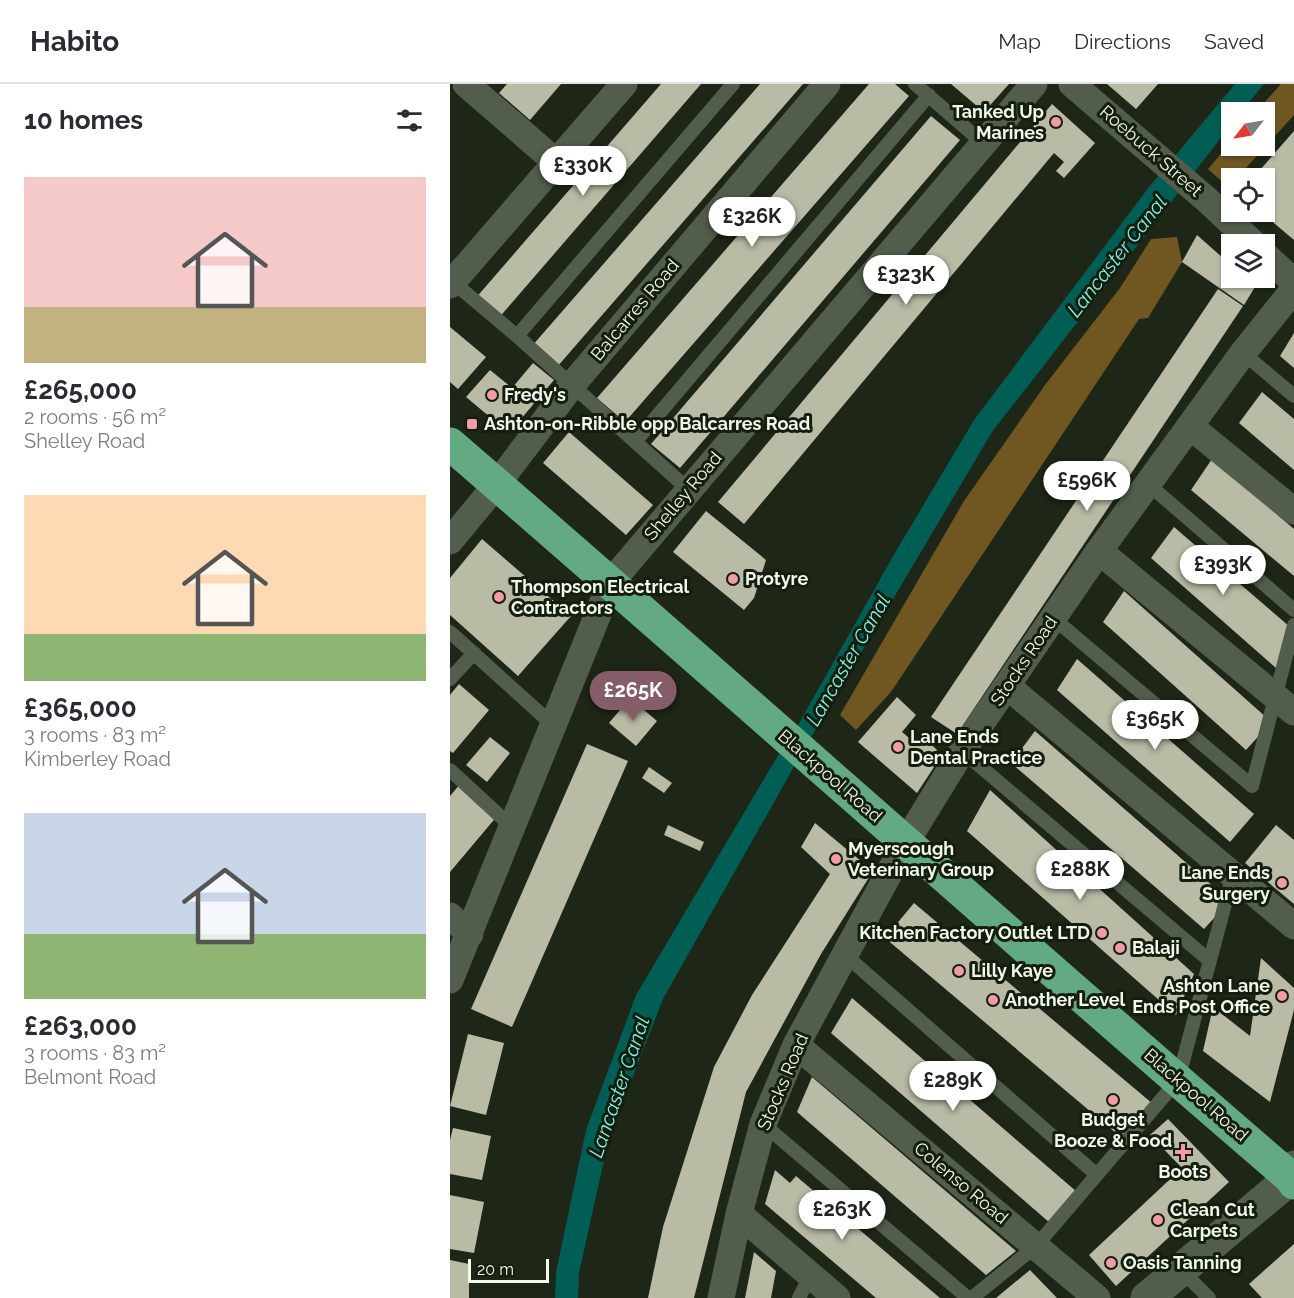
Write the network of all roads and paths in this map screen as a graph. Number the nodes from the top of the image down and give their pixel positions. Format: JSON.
{"nodes":[{"id":1,"x":466,"y":84,"type":"edge"},
{"id":2,"x":624,"y":84,"type":"edge"},
{"id":3,"x":733,"y":84,"type":"edge"},
{"id":4,"x":827,"y":84,"type":"edge"},
{"id":5,"x":915,"y":84,"type":"edge"},
{"id":6,"x":1034,"y":84,"type":"edge"},
{"id":7,"x":1072,"y":84,"type":"edge"},
{"id":8,"x":928,"y":95,"type":"junction"},
{"id":9,"x":983,"y":143,"type":"junction"},
{"id":10,"x":556,"y":162,"type":"junction"},
{"id":11,"x":1243,"y":234,"type":"edge"},
{"id":12,"x":1275,"y":264,"type":"edge"},
{"id":13,"x":1294,"y":282,"type":"edge"},
{"id":14,"x":452,"y":283,"type":"edge"},
{"id":15,"x":1294,"y":289,"type":"edge"},
{"id":16,"x":517,"y":336,"type":"junction"},
{"id":17,"x":1243,"y":353,"type":"junction"},
{"id":18,"x":572,"y":385,"type":"junction"},
{"id":19,"x":1294,"y":396,"type":"edge"},
{"id":20,"x":1191,"y":427,"type":"junction"},
{"id":21,"x":635,"y":442,"type":"junction"},
{"id":22,"x":450,"y":444,"type":"edge"},
{"id":23,"x":497,"y":484,"type":"junction"},
{"id":24,"x":1148,"y":484,"type":"junction"},
{"id":25,"x":689,"y":490,"type":"junction"},
{"id":26,"x":1294,"y":511,"type":"edge"},
{"id":27,"x":450,"y":541,"type":"edge"},
{"id":28,"x":1099,"y":551,"type":"junction"},
{"id":29,"x":611,"y":582,"type":"junction"},
{"id":30,"x":1294,"y":610,"type":"edge"},
{"id":31,"x":1053,"y":618,"type":"junction"},
{"id":32,"x":1294,"y":626,"type":"edge"},
{"id":33,"x":450,"y":632,"type":"edge"},
{"id":34,"x":474,"y":653,"type":"junction"},
{"id":35,"x":450,"y":679,"type":"edge"},
{"id":36,"x":1007,"y":686,"type":"junction"},
{"id":37,"x":1285,"y":704,"type":"edge"},
{"id":38,"x":554,"y":724,"type":"junction"},
{"id":39,"x":962,"y":751,"type":"junction"},
{"id":40,"x":450,"y":770,"type":"edge"},
{"id":41,"x":512,"y":827,"type":"junction"},
{"id":42,"x":906,"y":842,"type":"junction"},
{"id":43,"x":1233,"y":874,"type":"junction"},
{"id":44,"x":450,"y":916,"type":"edge"},
{"id":45,"x":1294,"y":926,"type":"edge"},
{"id":46,"x":470,"y":934,"type":"junction"},
{"id":47,"x":844,"y":954,"type":"junction"},
{"id":48,"x":1210,"y":961,"type":"junction"},
{"id":49,"x":450,"y":980,"type":"edge"},
{"id":50,"x":796,"y":1045,"type":"junction"},
{"id":51,"x":1178,"y":1080,"type":"junction"},
{"id":52,"x":763,"y":1124,"type":"junction"},
{"id":53,"x":1097,"y":1175,"type":"junction"},
{"id":54,"x":1293,"y":1177,"type":"edge"},
{"id":55,"x":739,"y":1214,"type":"junction"},
{"id":56,"x":1036,"y":1246,"type":"junction"},
{"id":57,"x":1181,"y":1270,"type":"junction"},
{"id":58,"x":805,"y":1286,"type":"edge"},
{"id":59,"x":721,"y":1298,"type":"edge"},
{"id":60,"x":837,"y":1298,"type":"edge"},
{"id":61,"x":970,"y":1298,"type":"edge"},
{"id":62,"x":1097,"y":1298,"type":"edge"},
{"id":63,"x":1147,"y":1298,"type":"edge"},
{"id":64,"x":1209,"y":1298,"type":"edge"}],
"edges":[{"from":1,"to":10,"type":"street"},
{"from":2,"to":10,"type":"street"},
{"from":3,"to":16,"type":"lane"},
{"from":4,"to":18,"type":"street","name":"Balcarres Road"},
{"from":5,"to":8,"type":"lane"},
{"from":6,"to":9,"type":"street","name":"Shelley Road"},
{"from":7,"to":11,"type":"street","name":"Roebuck Street"},
{"from":8,"to":9,"type":"lane"},
{"from":8,"to":21,"type":"lane"},
{"from":9,"to":25,"type":"street","name":"Shelley Road"},
{"from":10,"to":14,"type":"street"},
{"from":12,"to":13,"type":"street"},
{"from":14,"to":16,"type":"lane"},
{"from":15,"to":17,"type":"street","name":"Stocks Road"},
{"from":16,"to":18,"type":"lane"},
{"from":17,"to":19,"type":"lane"},
{"from":17,"to":20,"type":"street","name":"Stocks Road"},
{"from":18,"to":21,"type":"lane"},
{"from":18,"to":23,"type":"street","name":"Balcarres Road"},
{"from":20,"to":24,"type":"street","name":"Stocks Road"},
{"from":20,"to":26,"type":"street"},
{"from":21,"to":25,"type":"lane"},
{"from":22,"to":23,"type":"highway","name":"Blackpool Road"},
{"from":23,"to":27,"type":"street","name":"Balcarres Road"},
{"from":23,"to":29,"type":"highway","name":"Blackpool Road"},
{"from":24,"to":28,"type":"street","name":"Stocks Road"},
{"from":24,"to":30,"type":"lane"},
{"from":25,"to":29,"type":"street","name":"Shelley Road"},
{"from":28,"to":31,"type":"street","name":"Stocks Road"},
{"from":28,"to":37,"type":"street"},
{"from":29,"to":38,"type":"street","name":"Shelley Road"},
{"from":29,"to":42,"type":"highway","name":"Blackpool Road"},
{"from":31,"to":36,"type":"street","name":"Stocks Road"},
{"from":31,"to":37,"type":"lane"},
{"from":32,"to":37,"type":"lane"},
{"from":33,"to":34,"type":"lane"},
{"from":34,"to":35,"type":"lane"},
{"from":34,"to":38,"type":"lane"},
{"from":36,"to":39,"type":"street","name":"Stocks Road"},
{"from":36,"to":43,"type":"street"},
{"from":38,"to":41,"type":"street","name":"Shelley Road"},
{"from":39,"to":42,"type":"street","name":"Stocks Road"},
{"from":39,"to":48,"type":"lane"},
{"from":40,"to":41,"type":"lane"},
{"from":41,"to":46,"type":"street","name":"Shelley Road"},
{"from":42,"to":47,"type":"street","name":"Stocks Road"},
{"from":42,"to":51,"type":"highway","name":"Blackpool Road"},
{"from":43,"to":45,"type":"street"},
{"from":43,"to":48,"type":"lane"},
{"from":44,"to":46,"type":"street"},
{"from":46,"to":49,"type":"street","name":"Shelley Road"},
{"from":47,"to":50,"type":"street","name":"Stocks Road"},
{"from":47,"to":53,"type":"lane"},
{"from":48,"to":51,"type":"lane"},
{"from":50,"to":52,"type":"street","name":"Stocks Road"},
{"from":50,"to":56,"type":"street","name":"Colenso Road"},
{"from":51,"to":53,"type":"lane"},
{"from":51,"to":54,"type":"highway","name":"Blackpool Road"},
{"from":52,"to":55,"type":"street","name":"Stocks Road"},
{"from":52,"to":61,"type":"lane"},
{"from":53,"to":56,"type":"lane"},
{"from":54,"to":57,"type":"main road"},
{"from":55,"to":58,"type":"street"},
{"from":55,"to":59,"type":"street","name":"Stocks Road"},
{"from":56,"to":61,"type":"lane"},
{"from":56,"to":62,"type":"street","name":"Colenso Road"},
{"from":57,"to":63,"type":"main road"},
{"from":57,"to":64,"type":"lane"},
{"from":58,"to":60,"type":"street"}]}
